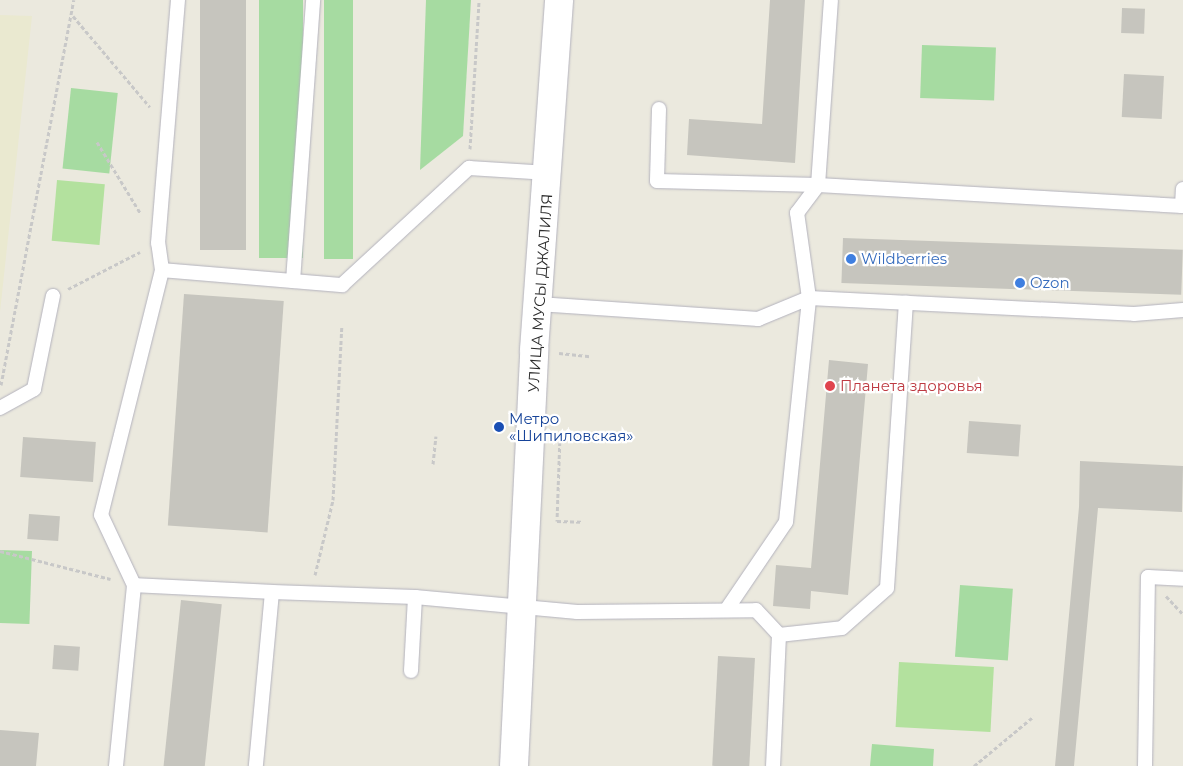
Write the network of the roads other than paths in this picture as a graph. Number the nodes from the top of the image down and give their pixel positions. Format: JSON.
{"nodes":[{"id":1,"x":178,"y":0,"type":"edge"},
{"id":2,"x":313,"y":0,"type":"edge"},
{"id":3,"x":559,"y":0,"type":"edge"},
{"id":4,"x":831,"y":0,"type":"edge"},
{"id":5,"x":658,"y":109,"type":"dead end"},
{"id":6,"x":549,"y":173,"type":"junction"},
{"id":7,"x":818,"y":185,"type":"junction"},
{"id":8,"x":1183,"y":190,"type":"edge"},
{"id":9,"x":162,"y":270,"type":"junction"},
{"id":10,"x":293,"y":281,"type":"junction"},
{"id":11,"x":53,"y":296,"type":"road end"},
{"id":12,"x":809,"y":298,"type":"junction"},
{"id":13,"x":906,"y":303,"type":"junction"},
{"id":14,"x":538,"y":304,"type":"junction"},
{"id":15,"x":1183,"y":310,"type":"edge"},
{"id":16,"x":0,"y":408,"type":"edge"},
{"id":17,"x":1183,"y":579,"type":"edge"},
{"id":18,"x":134,"y":584,"type":"junction"},
{"id":19,"x":272,"y":592,"type":"junction"},
{"id":20,"x":415,"y":597,"type":"junction"},
{"id":21,"x":520,"y":608,"type":"junction"},
{"id":22,"x":727,"y":609,"type":"junction"},
{"id":23,"x":779,"y":635,"type":"junction"},
{"id":24,"x":411,"y":671,"type":"dead end"},
{"id":25,"x":116,"y":766,"type":"edge"},
{"id":26,"x":256,"y":766,"type":"edge"},
{"id":27,"x":514,"y":766,"type":"edge"},
{"id":28,"x":772,"y":766,"type":"edge"},
{"id":29,"x":1145,"y":766,"type":"edge"}],
"edges":[{"from":1,"to":9,"type":"lane"},
{"from":2,"to":10,"type":"lane"},
{"from":3,"to":6,"type":"main road","name":"УЛИЦА МУСЫ ДЖАЛИЛЯ"},
{"from":4,"to":7,"type":"lane"},
{"from":5,"to":7,"type":"lane"},
{"from":6,"to":10,"type":"lane"},
{"from":6,"to":14,"type":"main road","name":"УЛИЦА МУСЫ ДЖАЛИЛЯ"},
{"from":7,"to":8,"type":"lane"},
{"from":7,"to":12,"type":"lane"},
{"from":9,"to":10,"type":"lane"},
{"from":9,"to":18,"type":"lane"},
{"from":11,"to":16,"type":"lane"},
{"from":12,"to":13,"type":"lane"},
{"from":12,"to":14,"type":"lane"},
{"from":12,"to":22,"type":"lane"},
{"from":13,"to":15,"type":"lane"},
{"from":13,"to":23,"type":"lane"},
{"from":14,"to":21,"type":"main road","name":"УЛИЦА МУСЫ ДЖАЛИЛЯ"},
{"from":17,"to":29,"type":"lane"},
{"from":18,"to":19,"type":"lane"},
{"from":18,"to":25,"type":"lane"},
{"from":19,"to":20,"type":"lane"},
{"from":19,"to":26,"type":"lane"},
{"from":20,"to":21,"type":"lane"},
{"from":20,"to":24,"type":"lane"},
{"from":21,"to":22,"type":"lane"},
{"from":21,"to":27,"type":"main road","name":"УЛИЦА МУСЫ ДЖАЛИЛЯ"},
{"from":22,"to":23,"type":"lane"},
{"from":23,"to":28,"type":"lane"}]}
